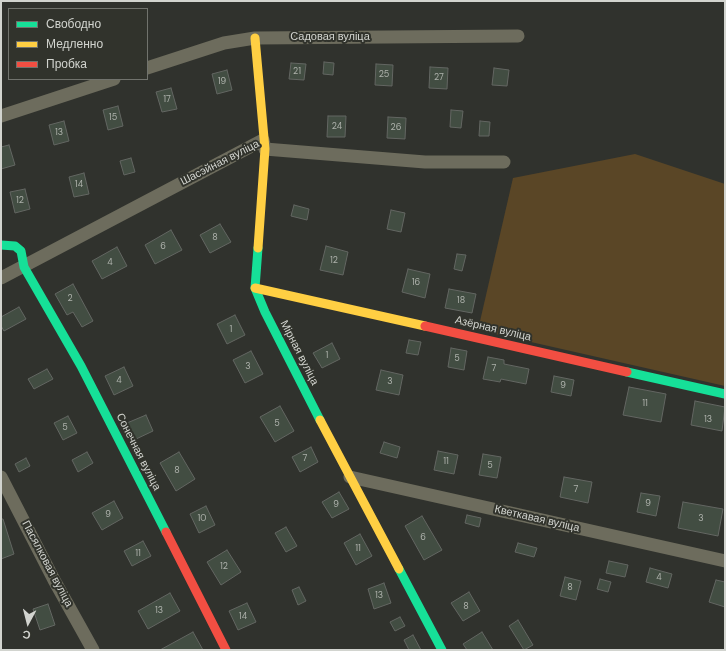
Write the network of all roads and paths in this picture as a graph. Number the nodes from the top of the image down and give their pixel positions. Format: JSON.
{"nodes":[{"id":1,"x":518,"y":36,"type":"dead end"},
{"id":2,"x":255,"y":38,"type":"junction"},
{"id":3,"x":148,"y":68,"type":"edge"},
{"id":4,"x":111,"y":80,"type":"edge"},
{"id":5,"x":1,"y":116,"type":"edge"},
{"id":6,"x":265,"y":149,"type":"junction"},
{"id":7,"x":504,"y":162,"type":"dead end"},
{"id":8,"x":1,"y":245,"type":"edge"},
{"id":9,"x":24,"y":267,"type":"junction"},
{"id":10,"x":1,"y":278,"type":"edge"},
{"id":11,"x":255,"y":288,"type":"junction"},
{"id":12,"x":725,"y":394,"type":"edge"},
{"id":13,"x":1,"y":476,"type":"edge"},
{"id":14,"x":350,"y":477,"type":"junction"},
{"id":15,"x":725,"y":561,"type":"edge"},
{"id":16,"x":93,"y":650,"type":"edge"},
{"id":17,"x":226,"y":650,"type":"edge"},
{"id":18,"x":442,"y":650,"type":"edge"}],
"edges":[{"from":1,"to":2,"type":"street","name":"Садовая вуліца"},
{"from":2,"to":3,"type":"street","name":"Садовая вуліца"},
{"from":2,"to":6,"type":"street","name":"Мірная вуліца"},
{"from":4,"to":5,"type":"street"},
{"from":6,"to":7,"type":"street","name":"Шасэйная вуліца"},
{"from":6,"to":9,"type":"street","name":"Шасэйная вуліца"},
{"from":6,"to":11,"type":"street","name":"Мірная вуліца"},
{"from":8,"to":9,"type":"street","name":"Сонечная вуліца"},
{"from":9,"to":10,"type":"street","name":"Шасэйная вуліца"},
{"from":9,"to":17,"type":"street","name":"Сонечная вуліца"},
{"from":11,"to":12,"type":"street","name":"Азёрная вуліца"},
{"from":11,"to":14,"type":"street","name":"Мірная вуліца"},
{"from":13,"to":16,"type":"street","name":"Пасялковая вуліца"},
{"from":14,"to":15,"type":"street","name":"Кветкавая вуліца"},
{"from":14,"to":18,"type":"street","name":"Мірная вуліца"}]}
